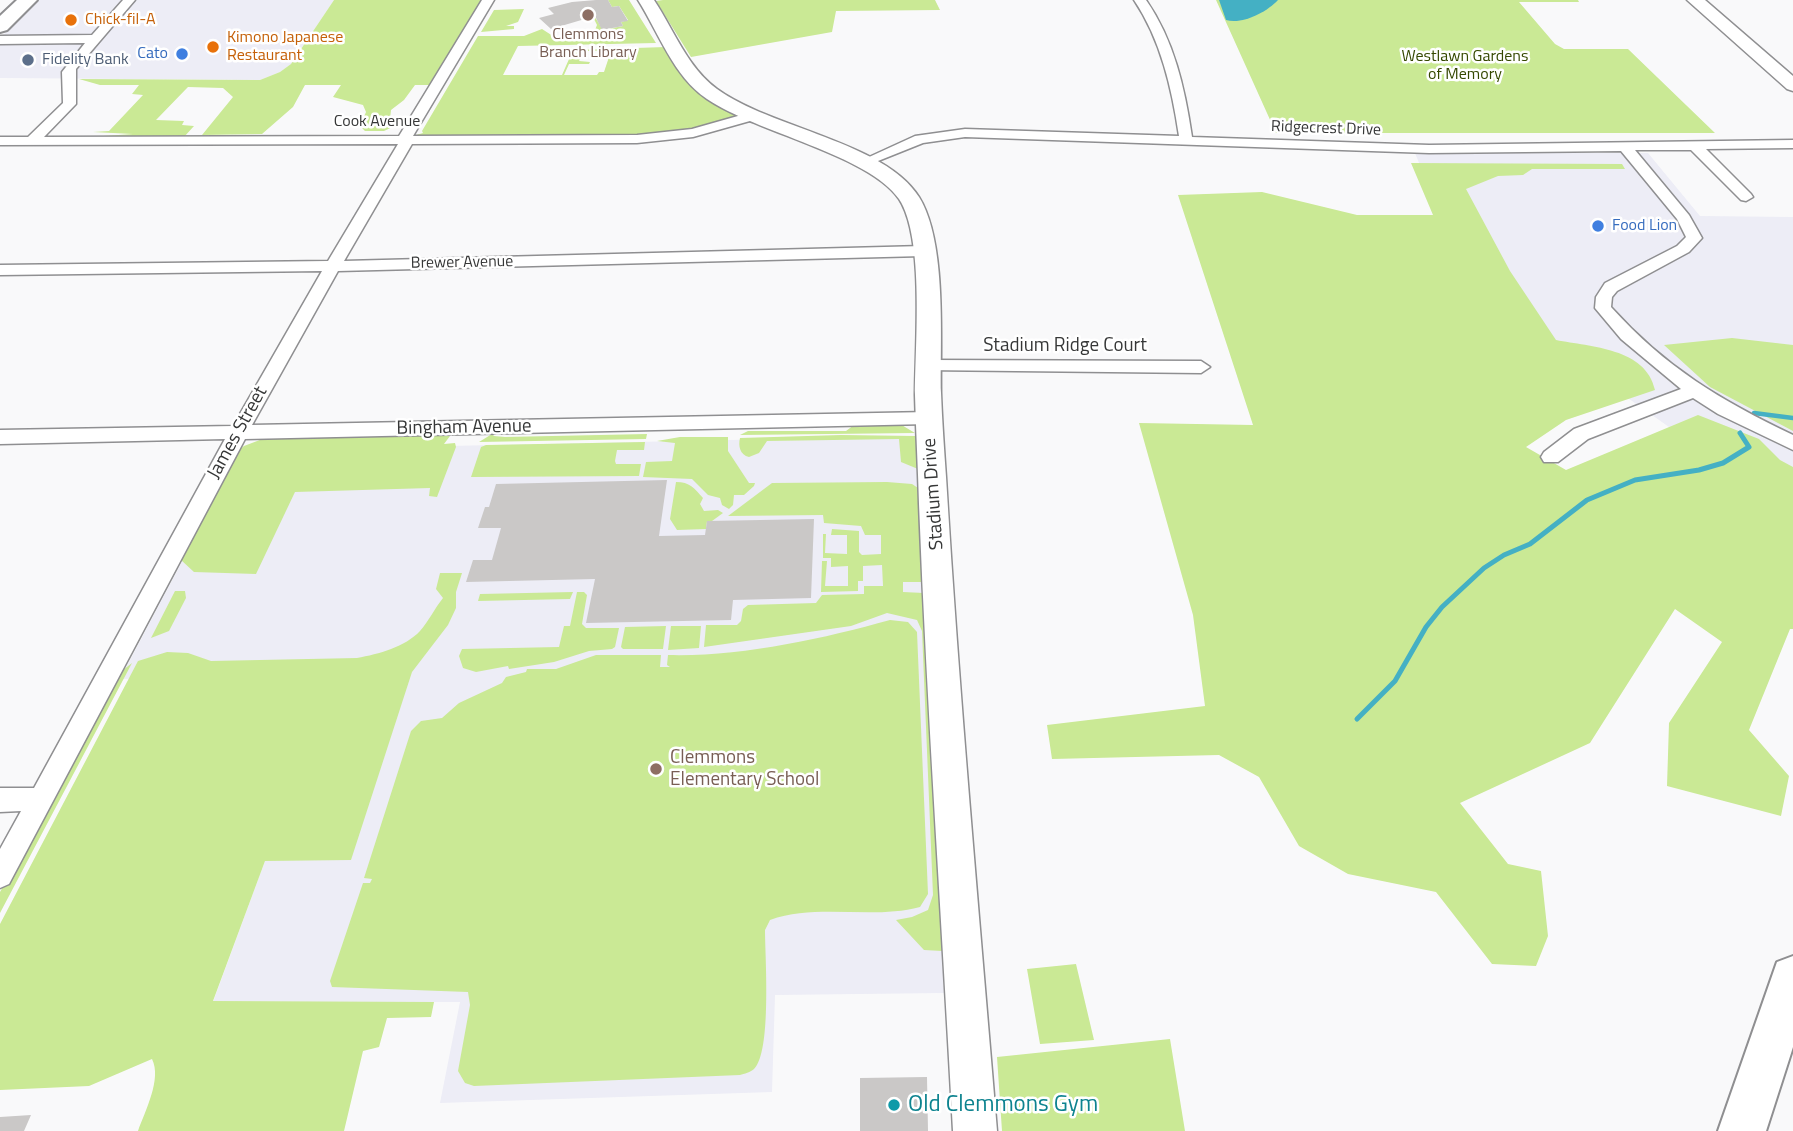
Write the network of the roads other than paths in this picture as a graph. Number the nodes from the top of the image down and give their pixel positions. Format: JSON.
{"nodes":[{"id":1,"x":28,"y":0,"type":"edge"},
{"id":2,"x":129,"y":0,"type":"edge"},
{"id":3,"x":488,"y":0,"type":"edge"},
{"id":4,"x":646,"y":0,"type":"edge"},
{"id":5,"x":1140,"y":0,"type":"edge"},
{"id":6,"x":1695,"y":0,"type":"edge"},
{"id":7,"x":0,"y":26,"type":"edge"},
{"id":8,"x":96,"y":39,"type":"junction"},
{"id":9,"x":0,"y":40,"type":"edge"},
{"id":10,"x":1793,"y":85,"type":"edge"},
{"id":11,"x":752,"y":116,"type":"junction"},
{"id":12,"x":407,"y":140,"type":"junction"},
{"id":13,"x":1186,"y":140,"type":"junction"},
{"id":14,"x":0,"y":141,"type":"edge"},
{"id":15,"x":32,"y":141,"type":"junction"},
{"id":16,"x":1793,"y":144,"type":"edge"},
{"id":17,"x":1695,"y":146,"type":"junction"},
{"id":18,"x":1625,"y":147,"type":"junction"},
{"id":19,"x":863,"y":163,"type":"junction"},
{"id":20,"x":1746,"y":197,"type":"dead end"},
{"id":21,"x":923,"y":251,"type":"junction"},
{"id":22,"x":330,"y":266,"type":"junction"},
{"id":23,"x":0,"y":270,"type":"edge"},
{"id":24,"x":929,"y":366,"type":"junction"},
{"id":25,"x":1201,"y":368,"type":"dead end"},
{"id":26,"x":1693,"y":391,"type":"junction"},
{"id":27,"x":929,"y":418,"type":"junction"},
{"id":28,"x":237,"y":433,"type":"junction"},
{"id":29,"x":0,"y":437,"type":"edge"},
{"id":30,"x":1793,"y":443,"type":"edge"},
{"id":31,"x":1552,"y":457,"type":"dead end"},
{"id":32,"x":41,"y":799,"type":"junction"},
{"id":33,"x":0,"y":800,"type":"edge"},
{"id":34,"x":0,"y":875,"type":"edge"},
{"id":35,"x":1793,"y":978,"type":"edge"},
{"id":36,"x":975,"y":1131,"type":"edge"},
{"id":37,"x":1742,"y":1131,"type":"edge"}],
"edges":[{"from":1,"to":7,"type":"main road"},
{"from":2,"to":8,"type":"street"},
{"from":3,"to":12,"type":"street","name":"James Street"},
{"from":4,"to":11,"type":"street","name":"Stadium Drive"},
{"from":5,"to":13,"type":"street"},
{"from":6,"to":10,"type":"street"},
{"from":8,"to":9,"type":"street"},
{"from":8,"to":15,"type":"street"},
{"from":11,"to":12,"type":"street","name":"Cook Avenue"},
{"from":11,"to":19,"type":"street","name":"Stadium Drive"},
{"from":12,"to":15,"type":"street","name":"Cook Avenue"},
{"from":12,"to":22,"type":"street","name":"James Street"},
{"from":13,"to":18,"type":"street","name":"Ridgecrest Drive"},
{"from":13,"to":19,"type":"street","name":"Ridgecrest Drive"},
{"from":14,"to":15,"type":"street","name":"Cook Avenue"},
{"from":16,"to":17,"type":"street","name":"Ridgecrest Drive"},
{"from":17,"to":18,"type":"street","name":"Ridgecrest Drive"},
{"from":17,"to":20,"type":"street"},
{"from":18,"to":26,"type":"street"},
{"from":19,"to":21,"type":"street","name":"Stadium Drive"},
{"from":21,"to":22,"type":"street","name":"Brewer Avenue"},
{"from":21,"to":24,"type":"street","name":"Stadium Drive"},
{"from":22,"to":23,"type":"street","name":"Brewer Avenue"},
{"from":22,"to":28,"type":"street","name":"James Street"},
{"from":24,"to":25,"type":"street","name":"Stadium Ridge Court"},
{"from":24,"to":27,"type":"street","name":"Stadium Drive"},
{"from":26,"to":30,"type":"street"},
{"from":26,"to":31,"type":"street"},
{"from":27,"to":28,"type":"street","name":"Bingham Avenue"},
{"from":27,"to":36,"type":"street","name":"Stadium Drive"},
{"from":28,"to":29,"type":"street","name":"Bingham Avenue"},
{"from":28,"to":32,"type":"street","name":"James Street"},
{"from":32,"to":33,"type":"street"},
{"from":32,"to":34,"type":"street","name":"James Street"},
{"from":35,"to":37,"type":"main road"}]}
